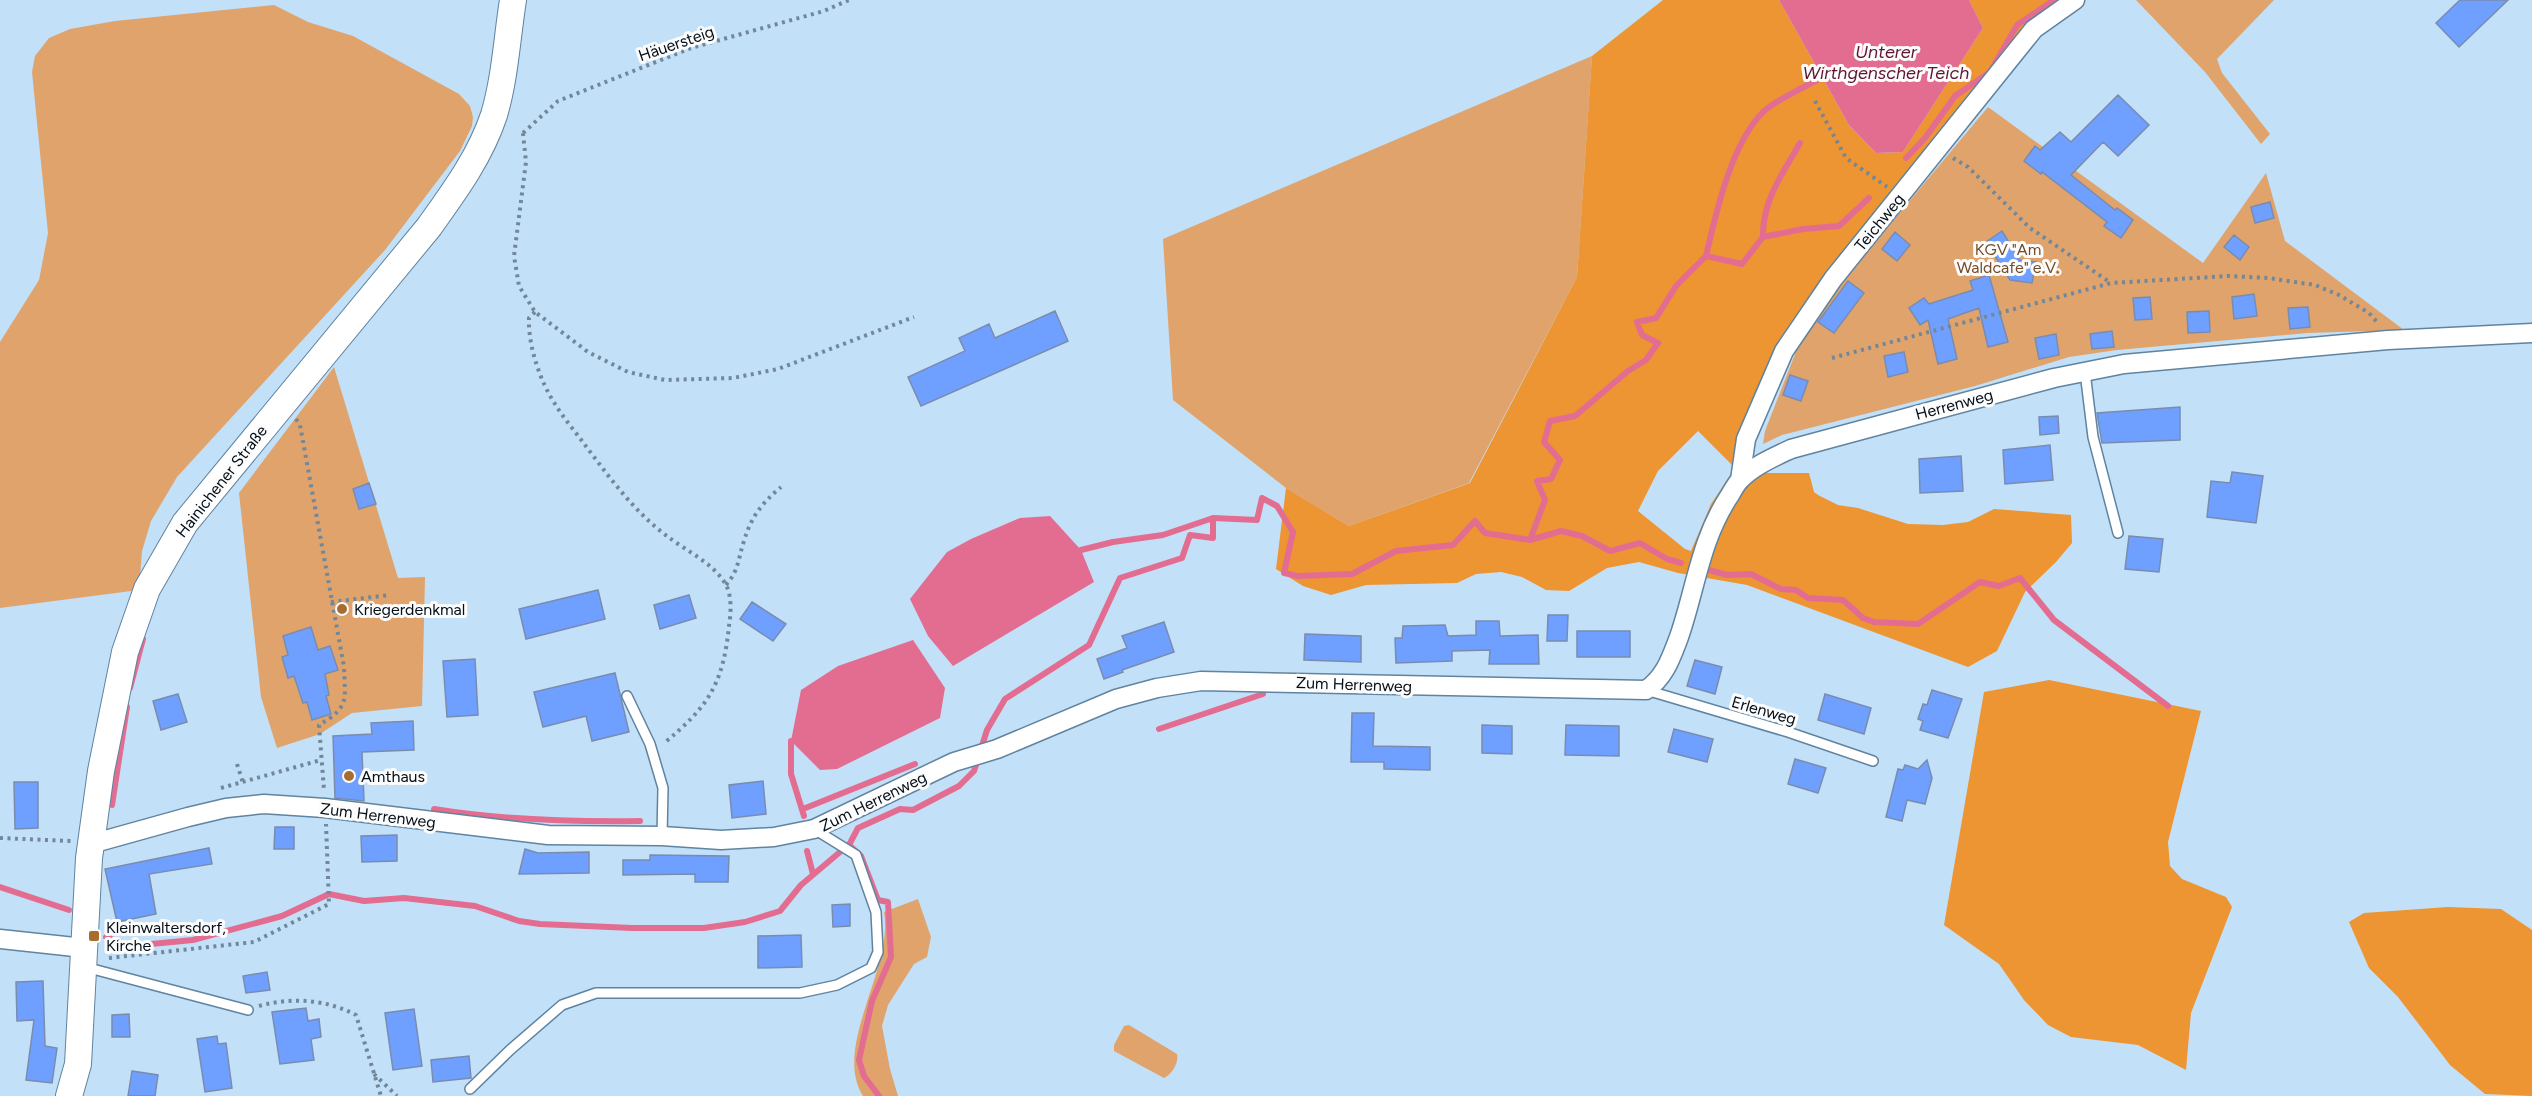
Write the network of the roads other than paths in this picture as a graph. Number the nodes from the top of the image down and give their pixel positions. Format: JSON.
{"nodes":[{"id":1,"x":513,"y":0,"type":"edge"},
{"id":2,"x":2075,"y":0,"type":"edge"},
{"id":3,"x":2532,"y":333,"type":"edge"},
{"id":4,"x":2085,"y":372,"type":"junction"},
{"id":5,"x":1740,"y":480,"type":"junction"},
{"id":6,"x":2118,"y":533,"type":"dead end"},
{"id":7,"x":1646,"y":690,"type":"junction"},
{"id":8,"x":627,"y":696,"type":"dead end"},
{"id":9,"x":1873,"y":761,"type":"dead end"},
{"id":10,"x":814,"y":829,"type":"junction"},
{"id":11,"x":662,"y":836,"type":"junction"},
{"id":12,"x":91,"y":844,"type":"junction"},
{"id":13,"x":0,"y":939,"type":"edge"},
{"id":14,"x":84,"y":942,"type":"junction"},
{"id":15,"x":248,"y":1010,"type":"road end"},
{"id":16,"x":470,"y":1089,"type":"dead end"},
{"id":17,"x":69,"y":1096,"type":"edge"}],
"edges":[{"from":1,"to":12,"type":"main road","name":"Hainichener Straße"},
{"from":2,"to":5,"type":"street","name":"Teichweg"},
{"from":3,"to":4,"type":"street","name":"Herrenweg"},
{"from":4,"to":5,"type":"street","name":"Herrenweg"},
{"from":4,"to":6,"type":"lane"},
{"from":5,"to":7,"type":"street","name":"Herrenweg"},
{"from":7,"to":9,"type":"lane","name":"Erlenweg"},
{"from":7,"to":10,"type":"street","name":"Zum Herrenweg"},
{"from":8,"to":11,"type":"lane"},
{"from":10,"to":11,"type":"street","name":"Zum Herrenweg"},
{"from":10,"to":16,"type":"lane"},
{"from":11,"to":12,"type":"street","name":"Zum Herrenweg"},
{"from":12,"to":14,"type":"main road","name":"Hainichener Straße"},
{"from":13,"to":14,"type":"street"},
{"from":14,"to":15,"type":"lane"},
{"from":14,"to":17,"type":"main road","name":"Hainichener Straße"}]}
